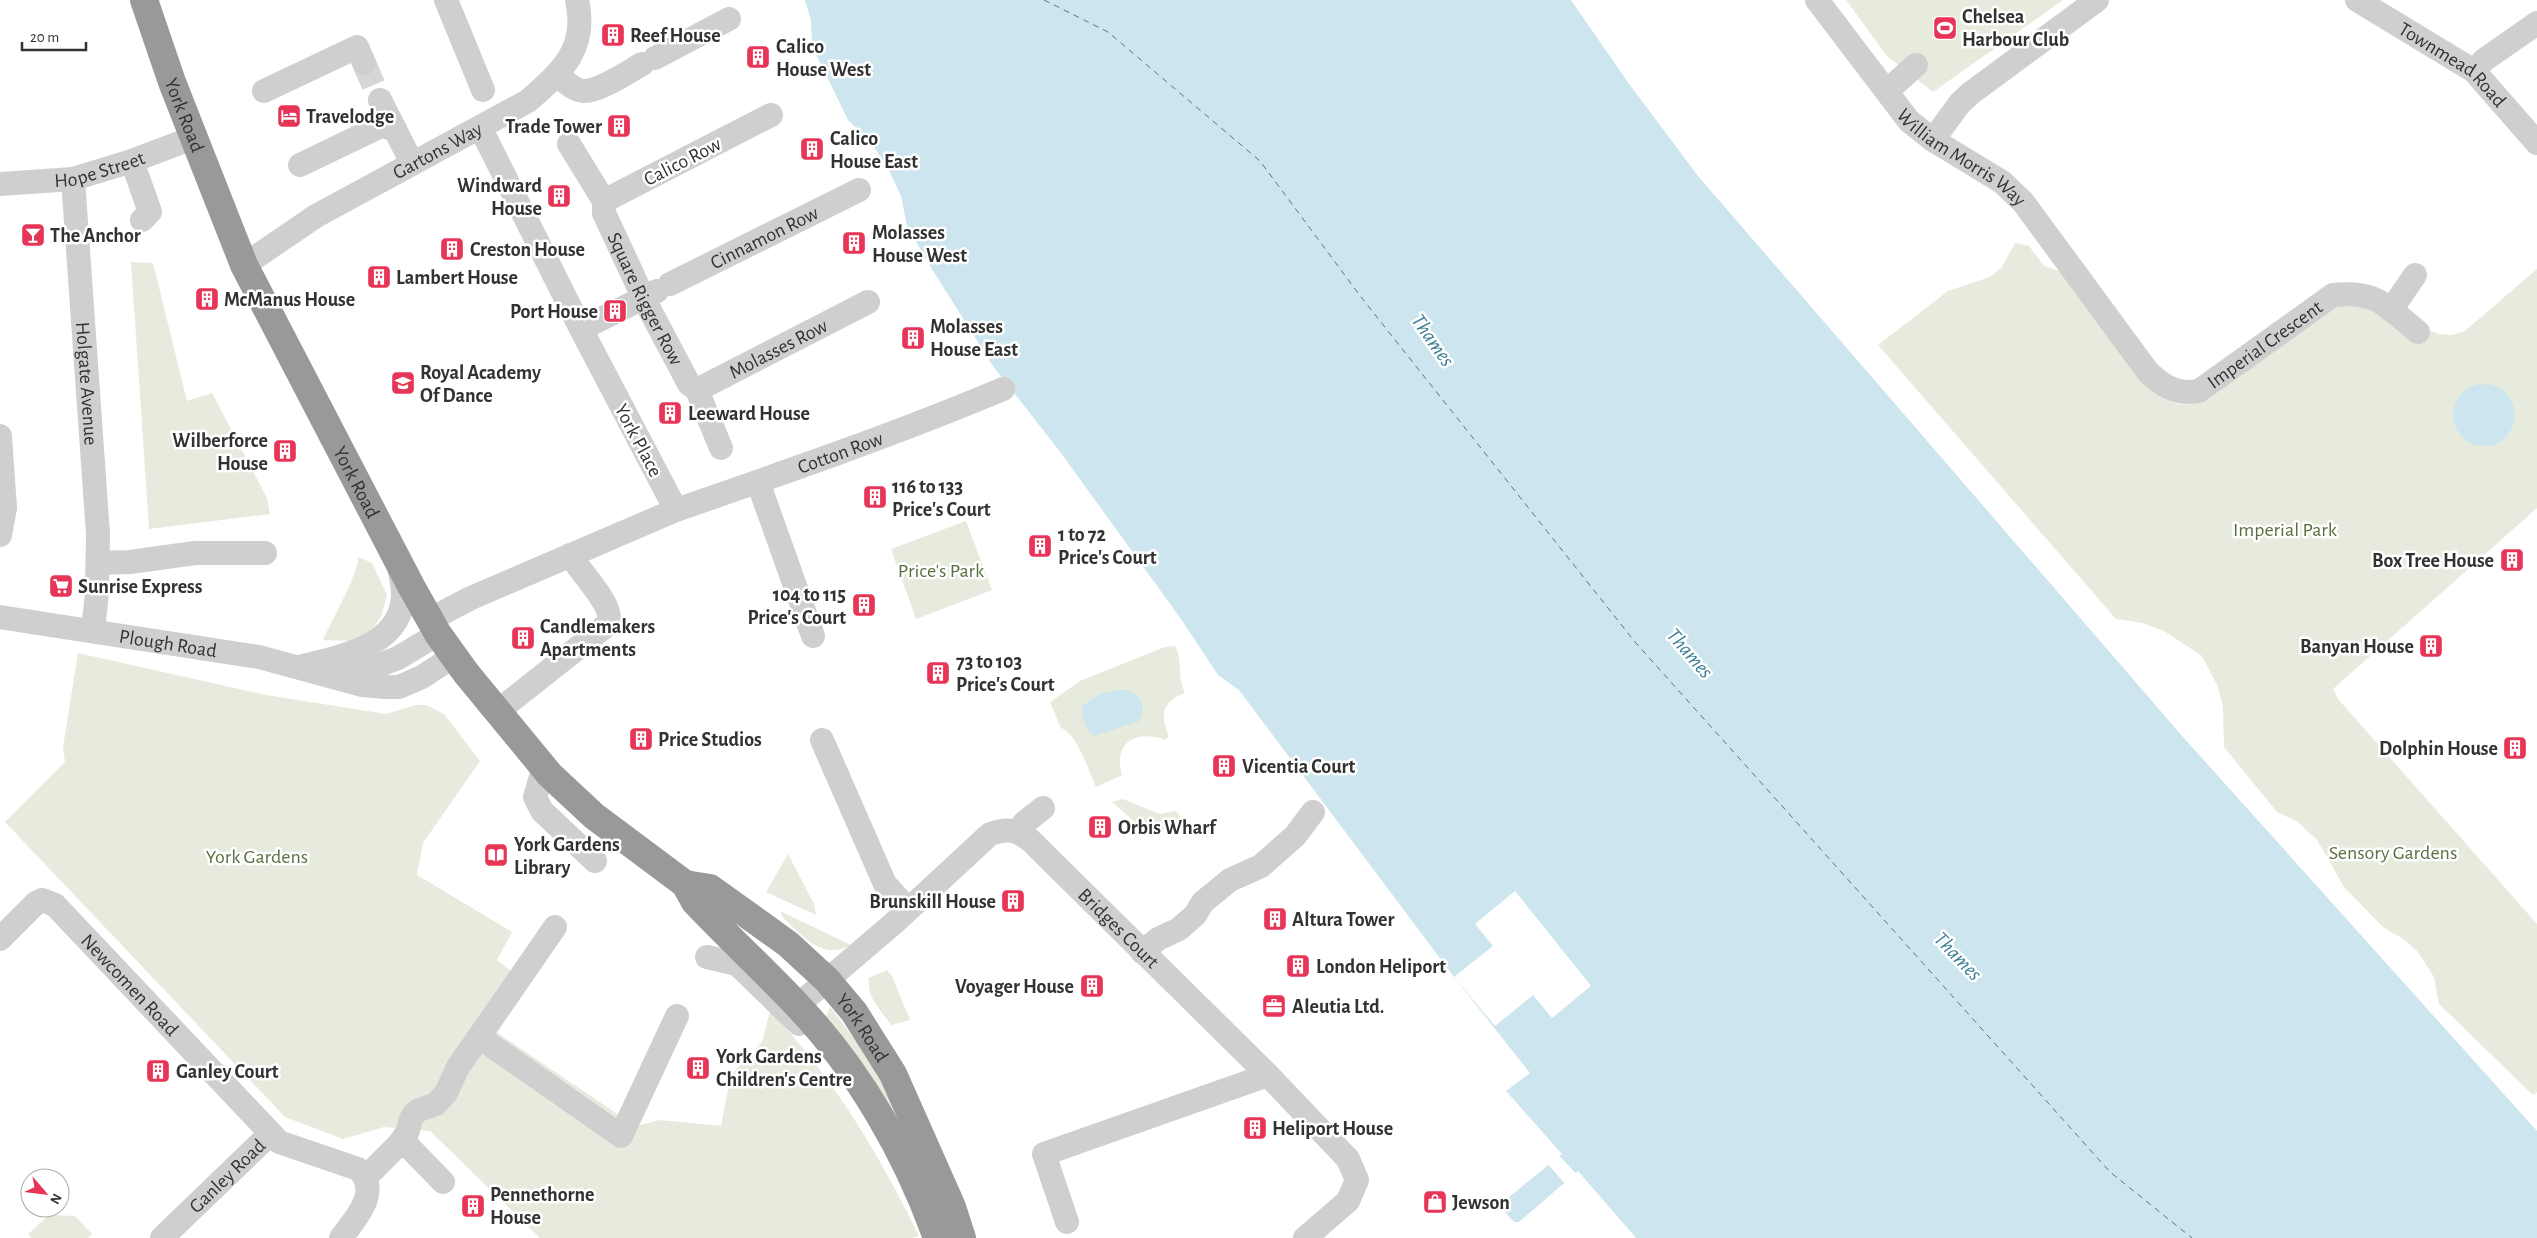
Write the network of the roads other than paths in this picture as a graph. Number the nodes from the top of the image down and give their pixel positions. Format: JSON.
{"nodes":[{"id":1,"x":144,"y":0,"type":"edge"},
{"id":2,"x":446,"y":0,"type":"edge"},
{"id":3,"x":577,"y":0,"type":"edge"},
{"id":4,"x":1817,"y":0,"type":"edge"},
{"id":5,"x":2097,"y":0,"type":"edge"},
{"id":6,"x":2357,"y":0,"type":"edge"},
{"id":7,"x":729,"y":19,"type":"dead end"},
{"id":8,"x":2537,"y":23,"type":"edge"},
{"id":9,"x":364,"y":63,"type":"tunnel mouth"},
{"id":10,"x":1916,"y":65,"type":"dead end"},
{"id":11,"x":2474,"y":71,"type":"junction"},
{"id":12,"x":557,"y":75,"type":"junction"},
{"id":13,"x":483,"y":90,"type":"dead end"},
{"id":14,"x":264,"y":91,"type":"dead end"},
{"id":15,"x":1887,"y":91,"type":"junction"},
{"id":16,"x":380,"y":100,"type":"tunnel mouth"},
{"id":17,"x":771,"y":115,"type":"dead end"},
{"id":18,"x":395,"y":129,"type":"junction"},
{"id":19,"x":480,"y":129,"type":"junction"},
{"id":20,"x":196,"y":137,"type":"junction"},
{"id":21,"x":1933,"y":140,"type":"junction"},
{"id":22,"x":2537,"y":143,"type":"edge"},
{"id":23,"x":569,"y":144,"type":"dead end"},
{"id":24,"x":132,"y":161,"type":"junction"},
{"id":25,"x":412,"y":163,"type":"junction"},
{"id":26,"x":300,"y":165,"type":"dead end"},
{"id":27,"x":74,"y":179,"type":"junction"},
{"id":28,"x":0,"y":184,"type":"edge"},
{"id":29,"x":859,"y":190,"type":"dead end"},
{"id":30,"x":604,"y":207,"type":"junction"},
{"id":31,"x":142,"y":220,"type":"dead end"},
{"id":32,"x":244,"y":265,"type":"junction"},
{"id":33,"x":2415,"y":275,"type":"dead end"},
{"id":34,"x":657,"y":291,"type":"junction"},
{"id":35,"x":868,"y":302,"type":"dead end"},
{"id":36,"x":2391,"y":310,"type":"junction"},
{"id":37,"x":2106,"y":313,"type":"joint"},
{"id":38,"x":581,"y":330,"type":"junction"},
{"id":39,"x":2418,"y":332,"type":"dead end"},
{"id":40,"x":693,"y":387,"type":"junction"},
{"id":41,"x":1003,"y":389,"type":"dead end"},
{"id":42,"x":0,"y":436,"type":"edge"},
{"id":43,"x":721,"y":448,"type":"dead end"},
{"id":44,"x":758,"y":482,"type":"junction"},
{"id":45,"x":676,"y":510,"type":"junction"},
{"id":46,"x":0,"y":535,"type":"edge"},
{"id":47,"x":266,"y":552,"type":"dead end"},
{"id":48,"x":570,"y":555,"type":"junction"},
{"id":49,"x":399,"y":562,"type":"junction"},
{"id":50,"x":98,"y":563,"type":"junction"},
{"id":51,"x":0,"y":617,"type":"edge"},
{"id":52,"x":434,"y":627,"type":"junction"},
{"id":53,"x":93,"y":630,"type":"junction"},
{"id":54,"x":814,"y":636,"type":"dead end"},
{"id":55,"x":454,"y":656,"type":"junction"},
{"id":56,"x":299,"y":667,"type":"junction"},
{"id":57,"x":333,"y":675,"type":"junction"},
{"id":58,"x":498,"y":711,"type":"junction"},
{"id":59,"x":822,"y":740,"type":"dead end"},
{"id":60,"x":544,"y":767,"type":"junction"},
{"id":61,"x":1043,"y":808,"type":"dead end"},
{"id":62,"x":1313,"y":812,"type":"dead end"},
{"id":63,"x":1020,"y":833,"type":"junction"},
{"id":64,"x":595,"y":861,"type":"dead end"},
{"id":65,"x":685,"y":884,"type":"junction"},
{"id":66,"x":908,"y":909,"type":"junction"},
{"id":67,"x":555,"y":927,"type":"dead end"},
{"id":68,"x":0,"y":939,"type":"edge"},
{"id":69,"x":1142,"y":952,"type":"junction"},
{"id":70,"x":707,"y":957,"type":"dead end"},
{"id":71,"x":827,"y":980,"type":"junction"},
{"id":72,"x":798,"y":1006,"type":"junction"},
{"id":73,"x":677,"y":1016,"type":"dead end"},
{"id":74,"x":819,"y":1032,"type":"junction"},
{"id":75,"x":479,"y":1038,"type":"junction"},
{"id":76,"x":1268,"y":1075,"type":"junction"},
{"id":77,"x":270,"y":1134,"type":"junction"},
{"id":78,"x":400,"y":1143,"type":"junction"},
{"id":79,"x":443,"y":1182,"type":"dead end"},
{"id":80,"x":366,"y":1187,"type":"junction"},
{"id":81,"x":1067,"y":1222,"type":"dead end"},
{"id":82,"x":162,"y":1238,"type":"edge"},
{"id":83,"x":341,"y":1238,"type":"edge"},
{"id":84,"x":937,"y":1238,"type":"edge"},
{"id":85,"x":962,"y":1238,"type":"edge"},
{"id":86,"x":1305,"y":1238,"type":"edge"}],
"edges":[{"from":1,"to":20,"type":"highway","name":"York Road"},
{"from":2,"to":13,"type":"street"},
{"from":3,"to":12,"type":"street","name":"Gartons Way"},
{"from":4,"to":15,"type":"street","name":"William Morris Way"},
{"from":5,"to":21,"type":"street"},
{"from":6,"to":11,"type":"street","name":"Townmead Road"},
{"from":7,"to":12,"type":"street"},
{"from":8,"to":11,"type":"street"},
{"from":9,"to":14,"type":"street"},
{"from":10,"to":15,"type":"street"},
{"from":11,"to":22,"type":"street","name":"Townmead Road"},
{"from":12,"to":19,"type":"street","name":"Gartons Way"},
{"from":15,"to":21,"type":"street","name":"William Morris Way"},
{"from":16,"to":18,"type":"street"},
{"from":17,"to":30,"type":"street","name":"Calico Row"},
{"from":18,"to":25,"type":"street"},
{"from":18,"to":26,"type":"street"},
{"from":19,"to":25,"type":"street","name":"Gartons Way"},
{"from":19,"to":38,"type":"street","name":"York Place"},
{"from":20,"to":24,"type":"street","name":"Hope Street"},
{"from":20,"to":32,"type":"highway","name":"York Road"},
{"from":21,"to":37,"type":"street","name":"William Morris Way"},
{"from":23,"to":30,"type":"street","name":"Square Rigger Row"},
{"from":24,"to":27,"type":"street","name":"Hope Street"},
{"from":24,"to":31,"type":"street"},
{"from":25,"to":32,"type":"street","name":"Gartons Way"},
{"from":27,"to":28,"type":"street","name":"Hope Street"},
{"from":27,"to":50,"type":"street","name":"Holgate Avenue"},
{"from":29,"to":34,"type":"street","name":"Cinnamon Row"},
{"from":30,"to":34,"type":"street","name":"Square Rigger Row"},
{"from":32,"to":49,"type":"highway","name":"York Road"},
{"from":33,"to":36,"type":"street"},
{"from":34,"to":38,"type":"street","name":"Cinnamon Row"},
{"from":34,"to":40,"type":"street","name":"Square Rigger Row"},
{"from":35,"to":40,"type":"street","name":"Molasses Row"},
{"from":36,"to":37,"type":"street","name":"Imperial Crescent"},
{"from":36,"to":39,"type":"street","name":"Imperial Crescent"},
{"from":38,"to":45,"type":"street","name":"York Place"},
{"from":40,"to":43,"type":"street","name":"Square Rigger Row"},
{"from":41,"to":44,"type":"street","name":"Cotton Row"},
{"from":42,"to":46,"type":"street"},
{"from":44,"to":45,"type":"street","name":"Cotton Row"},
{"from":44,"to":54,"type":"street"},
{"from":45,"to":48,"type":"street"},
{"from":47,"to":50,"type":"street"},
{"from":48,"to":52,"type":"street"},
{"from":48,"to":58,"type":"street"},
{"from":49,"to":52,"type":"highway","name":"York Road"},
{"from":49,"to":56,"type":"street"},
{"from":50,"to":53,"type":"street","name":"Holgate Avenue"},
{"from":51,"to":53,"type":"street","name":"Plough Road"},
{"from":52,"to":55,"type":"highway","name":"York Road"},
{"from":52,"to":57,"type":"street","name":"Plough Road"},
{"from":53,"to":56,"type":"street","name":"Plough Road"},
{"from":55,"to":57,"type":"street","name":"Plough Road"},
{"from":55,"to":58,"type":"highway","name":"York Road"},
{"from":56,"to":57,"type":"street","name":"Plough Road"},
{"from":58,"to":60,"type":"highway","name":"York Road"},
{"from":59,"to":66,"type":"street"},
{"from":60,"to":64,"type":"street"},
{"from":60,"to":65,"type":"highway","name":"York Road"},
{"from":61,"to":63,"type":"street"},
{"from":62,"to":69,"type":"street"},
{"from":63,"to":66,"type":"street"},
{"from":63,"to":69,"type":"street","name":"Bridges Court"},
{"from":65,"to":71,"type":"highway","name":"York Road"},
{"from":65,"to":72,"type":"highway","name":"York Road"},
{"from":66,"to":71,"type":"street"},
{"from":67,"to":75,"type":"street"},
{"from":68,"to":77,"type":"street","name":"Newcomen Road"},
{"from":69,"to":76,"type":"street","name":"Bridges Court"},
{"from":70,"to":74,"type":"street"},
{"from":71,"to":72,"type":"street"},
{"from":71,"to":85,"type":"highway","name":"York Road"},
{"from":72,"to":74,"type":"highway","name":"York Road"},
{"from":73,"to":75,"type":"street"},
{"from":74,"to":84,"type":"highway","name":"York Road"},
{"from":75,"to":78,"type":"street"},
{"from":76,"to":81,"type":"street"},
{"from":76,"to":86,"type":"street","name":"Bridges Court"},
{"from":77,"to":80,"type":"street","name":"Newcomen Road"},
{"from":77,"to":82,"type":"street","name":"Ganley Road"},
{"from":78,"to":79,"type":"street"},
{"from":78,"to":80,"type":"street"},
{"from":80,"to":83,"type":"street"}]}
